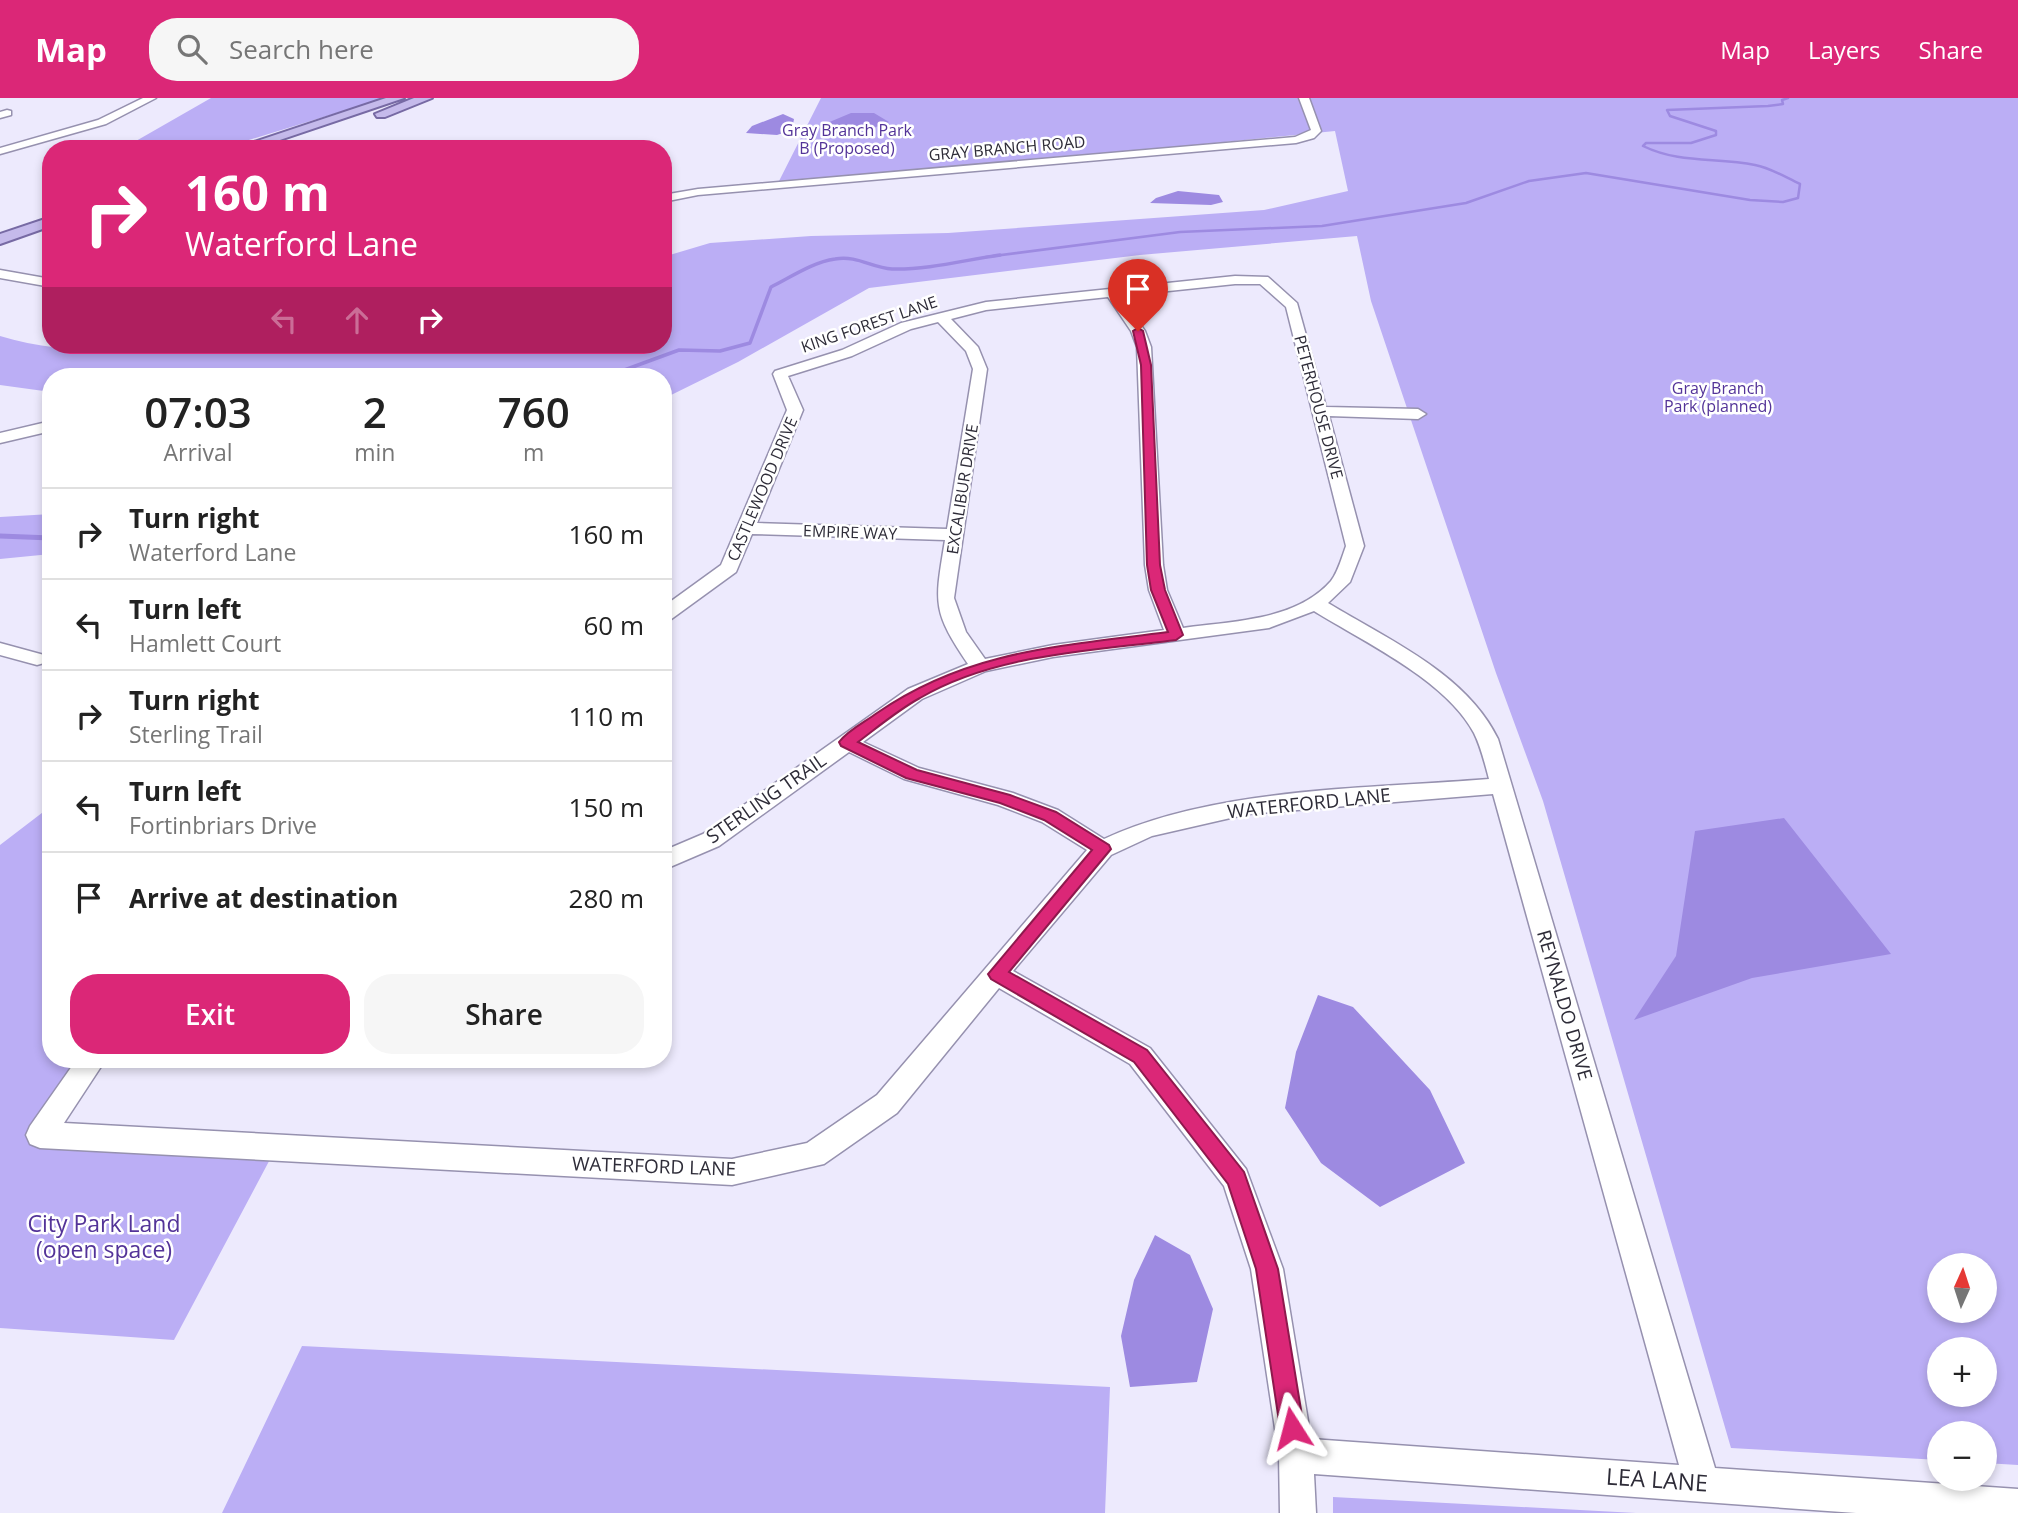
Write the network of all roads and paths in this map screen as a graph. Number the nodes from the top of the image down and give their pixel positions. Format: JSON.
{"nodes":[{"id":1,"x":151,"y":98,"type":"edge"},
{"id":2,"x":398,"y":98,"type":"edge"},
{"id":3,"x":426,"y":98,"type":"edge"},
{"id":4,"x":1304,"y":98,"type":"edge"},
{"id":5,"x":42,"y":140,"type":"edge"},
{"id":6,"x":42,"y":140,"type":"edge"},
{"id":7,"x":267,"y":140,"type":"edge"},
{"id":8,"x":299,"y":140,"type":"edge"},
{"id":9,"x":26,"y":145,"type":"junction"},
{"id":10,"x":42,"y":150,"type":"edge"},
{"id":11,"x":0,"y":151,"type":"edge"},
{"id":12,"x":672,"y":197,"type":"edge"},
{"id":13,"x":42,"y":212,"type":"edge"},
{"id":14,"x":42,"y":224,"type":"edge"},
{"id":15,"x":0,"y":227,"type":"edge"},
{"id":16,"x":0,"y":239,"type":"edge"},
{"id":17,"x":0,"y":274,"type":"edge"},
{"id":18,"x":1262,"y":280,"type":"joint"},
{"id":19,"x":42,"y":282,"type":"edge"},
{"id":20,"x":1111,"y":291,"type":"junction"},
{"id":21,"x":940,"y":316,"type":"junction"},
{"id":22,"x":780,"y":374,"type":"joint"},
{"id":23,"x":1320,"y":411,"type":"junction"},
{"id":24,"x":1418,"y":414,"type":"dead end"},
{"id":25,"x":42,"y":428,"type":"edge"},
{"id":26,"x":0,"y":438,"type":"edge"},
{"id":27,"x":746,"y":528,"type":"junction"},
{"id":28,"x":954,"y":535,"type":"junction"},
{"id":29,"x":1355,"y":546,"type":"joint"},
{"id":30,"x":1317,"y":604,"type":"junction"},
{"id":31,"x":672,"y":609,"type":"edge"},
{"id":32,"x":1176,"y":635,"type":"junction"},
{"id":33,"x":0,"y":649,"type":"edge"},
{"id":34,"x":37,"y":659,"type":"dead end"},
{"id":35,"x":980,"y":666,"type":"junction"},
{"id":36,"x":846,"y":742,"type":"junction"},
{"id":37,"x":1502,"y":786,"type":"junction"},
{"id":38,"x":1103,"y":849,"type":"junction"},
{"id":39,"x":672,"y":857,"type":"edge"},
{"id":40,"x":997,"y":974,"type":"junction"},
{"id":41,"x":86,"y":1068,"type":"edge"},
{"id":42,"x":1296,"y":1455,"type":"junction"},
{"id":43,"x":1702,"y":1483,"type":"junction"},
{"id":44,"x":2018,"y":1507,"type":"edge"},
{"id":45,"x":1298,"y":1513,"type":"edge"}],
"edges":[{"from":1,"to":5,"type":"street"},
{"from":2,"to":7,"type":"main road"},
{"from":3,"to":8,"type":"main road"},
{"from":4,"to":12,"type":"street","name":"GRAY BRANCH ROAD"},
{"from":6,"to":9,"type":"street"},
{"from":9,"to":10,"type":"street"},
{"from":9,"to":11,"type":"street"},
{"from":13,"to":15,"type":"main road"},
{"from":14,"to":16,"type":"main road"},
{"from":17,"to":19,"type":"street"},
{"from":18,"to":20,"type":"street","name":"KING FOREST LANE"},
{"from":18,"to":23,"type":"street","name":"PETERHOUSE DRIVE"},
{"from":20,"to":21,"type":"street","name":"KING FOREST LANE"},
{"from":20,"to":32,"type":"street"},
{"from":21,"to":22,"type":"street","name":"KING FOREST LANE"},
{"from":21,"to":28,"type":"street","name":"EXCALIBUR DRIVE"},
{"from":22,"to":27,"type":"street","name":"CASTLEWOOD DRIVE"},
{"from":23,"to":24,"type":"street"},
{"from":23,"to":29,"type":"street","name":"PETERHOUSE DRIVE"},
{"from":25,"to":26,"type":"street"},
{"from":27,"to":28,"type":"street","name":"EMPIRE WAY"},
{"from":27,"to":31,"type":"street","name":"CASTLEWOOD DRIVE"},
{"from":28,"to":35,"type":"street","name":"EXCALIBUR DRIVE"},
{"from":29,"to":30,"type":"street","name":"STERLING TRAIL"},
{"from":30,"to":32,"type":"street","name":"STERLING TRAIL"},
{"from":30,"to":37,"type":"street","name":"REYNALDO DRIVE"},
{"from":32,"to":35,"type":"street","name":"STERLING TRAIL"},
{"from":33,"to":34,"type":"street"},
{"from":35,"to":36,"type":"street","name":"STERLING TRAIL"},
{"from":36,"to":38,"type":"street"},
{"from":36,"to":39,"type":"street","name":"STERLING TRAIL"},
{"from":37,"to":38,"type":"street","name":"WATERFORD LANE"},
{"from":37,"to":43,"type":"street","name":"REYNALDO DRIVE"},
{"from":38,"to":40,"type":"street","name":"WATERFORD LANE"},
{"from":40,"to":41,"type":"street","name":"WATERFORD LANE"},
{"from":40,"to":42,"type":"street"},
{"from":42,"to":43,"type":"street","name":"LEA LANE"},
{"from":42,"to":45,"type":"street"},
{"from":43,"to":44,"type":"street","name":"LEA LANE"}]}
